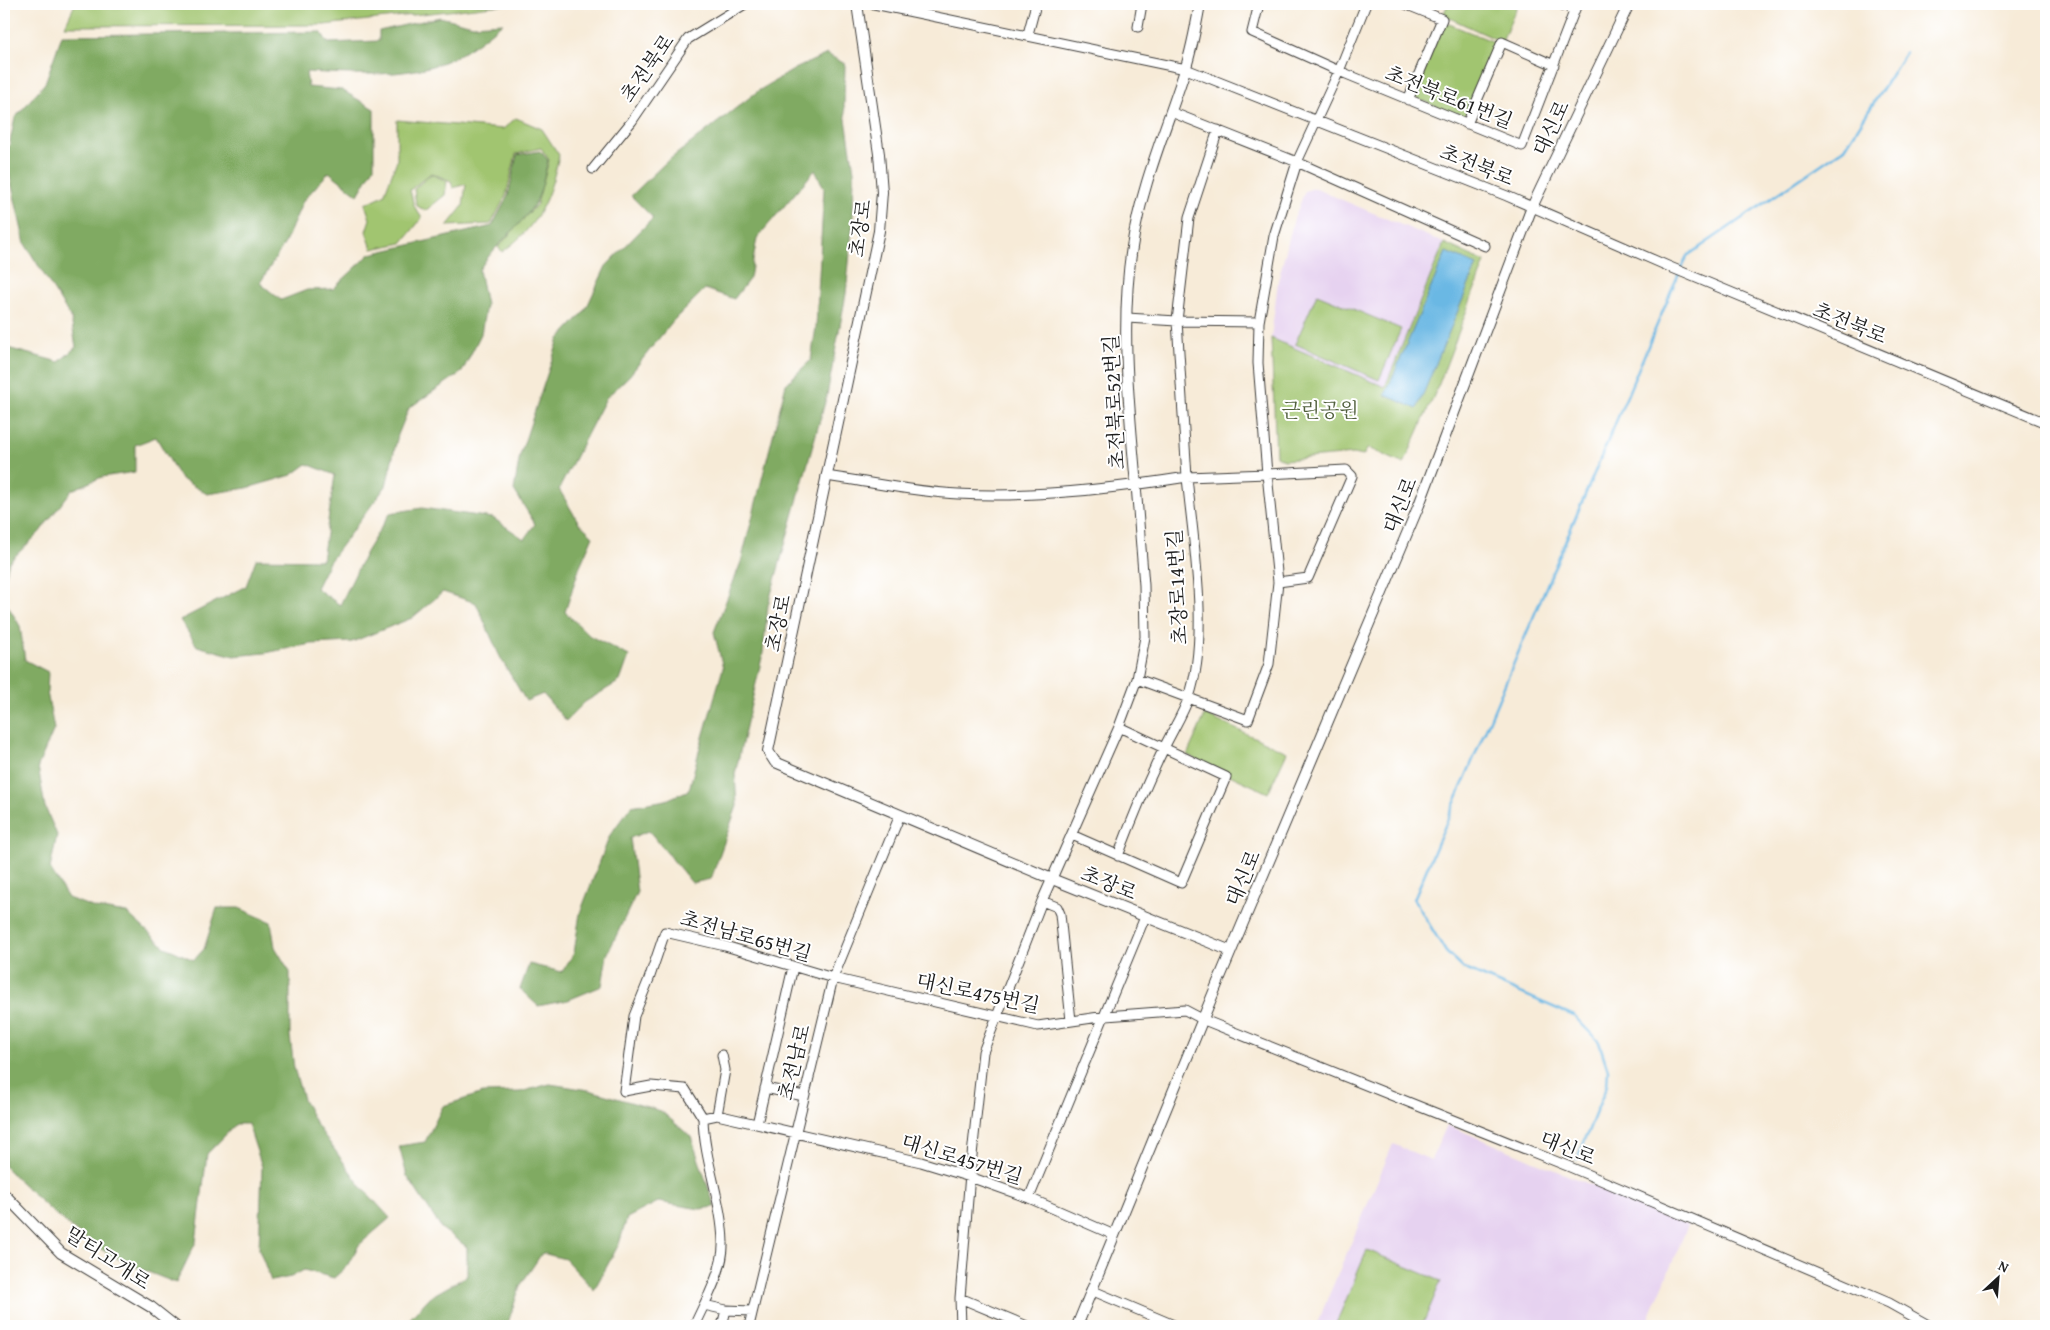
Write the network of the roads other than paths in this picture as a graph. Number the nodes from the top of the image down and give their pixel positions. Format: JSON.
{"nodes":[{"id":1,"x":745,"y":4,"type":"edge"},
{"id":2,"x":857,"y":4,"type":"edge"},
{"id":3,"x":874,"y":4,"type":"edge"},
{"id":4,"x":1036,"y":4,"type":"edge"},
{"id":5,"x":1142,"y":4,"type":"edge"},
{"id":6,"x":1200,"y":4,"type":"edge"},
{"id":7,"x":1259,"y":4,"type":"edge"},
{"id":8,"x":1366,"y":4,"type":"edge"},
{"id":9,"x":1405,"y":4,"type":"edge"},
{"id":10,"x":1560,"y":4,"type":"edge"},
{"id":11,"x":1629,"y":4,"type":"edge"},
{"id":12,"x":1575,"y":7,"type":"edge"},
{"id":13,"x":1138,"y":26,"type":"dead end"},
{"id":14,"x":1028,"y":34,"type":"junction"},
{"id":15,"x":1554,"y":65,"type":"junction"},
{"id":16,"x":1186,"y":68,"type":"junction"},
{"id":17,"x":1340,"y":71,"type":"junction"},
{"id":18,"x":1408,"y":100,"type":"junction"},
{"id":19,"x":1171,"y":112,"type":"junction"},
{"id":20,"x":1317,"y":121,"type":"junction"},
{"id":21,"x":1467,"y":124,"type":"junction"},
{"id":22,"x":1218,"y":130,"type":"junction"},
{"id":23,"x":1297,"y":162,"type":"junction"},
{"id":24,"x":593,"y":169,"type":"dead end"},
{"id":25,"x":1532,"y":207,"type":"junction"},
{"id":26,"x":1485,"y":246,"type":"dead end"},
{"id":27,"x":1127,"y":318,"type":"junction"},
{"id":28,"x":1177,"y":321,"type":"junction"},
{"id":29,"x":1259,"y":322,"type":"junction"},
{"id":30,"x":2046,"y":422,"type":"edge"},
{"id":31,"x":1267,"y":474,"type":"junction"},
{"id":32,"x":826,"y":476,"type":"junction"},
{"id":33,"x":1187,"y":478,"type":"junction"},
{"id":34,"x":1136,"y":485,"type":"junction"},
{"id":35,"x":1278,"y":582,"type":"junction"},
{"id":36,"x":1137,"y":679,"type":"junction"},
{"id":37,"x":1189,"y":698,"type":"junction"},
{"id":38,"x":1119,"y":727,"type":"junction"},
{"id":39,"x":1164,"y":747,"type":"junction"},
{"id":40,"x":900,"y":815,"type":"junction"},
{"id":41,"x":1072,"y":835,"type":"junction"},
{"id":42,"x":1118,"y":856,"type":"junction"},
{"id":43,"x":1052,"y":879,"type":"junction"},
{"id":44,"x":1042,"y":901,"type":"junction"},
{"id":45,"x":1145,"y":916,"type":"junction"},
{"id":46,"x":1231,"y":951,"type":"junction"},
{"id":47,"x":793,"y":966,"type":"junction"},
{"id":48,"x":833,"y":978,"type":"junction"},
{"id":49,"x":1106,"y":1016,"type":"junction"},
{"id":50,"x":996,"y":1018,"type":"junction"},
{"id":51,"x":1204,"y":1020,"type":"junction"},
{"id":52,"x":1071,"y":1021,"type":"junction"},
{"id":53,"x":722,"y":1055,"type":"dead end"},
{"id":54,"x":765,"y":1088,"type":"junction"},
{"id":55,"x":804,"y":1096,"type":"junction"},
{"id":56,"x":717,"y":1115,"type":"junction"},
{"id":57,"x":703,"y":1118,"type":"junction"},
{"id":58,"x":757,"y":1124,"type":"junction"},
{"id":59,"x":795,"y":1132,"type":"junction"},
{"id":60,"x":970,"y":1177,"type":"junction"},
{"id":61,"x":4,"y":1194,"type":"edge"},
{"id":62,"x":1029,"y":1198,"type":"junction"},
{"id":63,"x":1114,"y":1235,"type":"junction"},
{"id":64,"x":1091,"y":1290,"type":"junction"},
{"id":65,"x":960,"y":1298,"type":"junction"},
{"id":66,"x":704,"y":1305,"type":"junction"},
{"id":67,"x":726,"y":1310,"type":"junction"},
{"id":68,"x":752,"y":1311,"type":"junction"},
{"id":69,"x":175,"y":1326,"type":"edge"},
{"id":70,"x":694,"y":1326,"type":"edge"},
{"id":71,"x":722,"y":1326,"type":"edge"},
{"id":72,"x":749,"y":1326,"type":"edge"},
{"id":73,"x":961,"y":1326,"type":"edge"},
{"id":74,"x":1027,"y":1326,"type":"edge"},
{"id":75,"x":1077,"y":1326,"type":"edge"},
{"id":76,"x":1176,"y":1326,"type":"edge"},
{"id":77,"x":1930,"y":1326,"type":"edge"}],
"edges":[{"from":1,"to":24,"type":"street","name":"초전북로"},
{"from":2,"to":32,"type":"street","name":"초장로"},
{"from":3,"to":14,"type":"street","name":"초전북로"},
{"from":4,"to":14,"type":"street"},
{"from":5,"to":13,"type":"street"},
{"from":6,"to":16,"type":"street","name":"초전북로52번길"},
{"from":7,"to":17,"type":"street","name":"초전북로61번길"},
{"from":8,"to":17,"type":"street"},
{"from":9,"to":18,"type":"street"},
{"from":10,"to":12,"type":"street","name":"초전북로61번길"},
{"from":11,"to":25,"type":"street","name":"대신로"},
{"from":12,"to":15,"type":"street","name":"초전북로61번길"},
{"from":14,"to":16,"type":"street","name":"초전북로"},
{"from":15,"to":21,"type":"street"},
{"from":15,"to":21,"type":"street","name":"초전북로61번길"},
{"from":16,"to":19,"type":"street","name":"초전북로52번길"},
{"from":16,"to":20,"type":"street","name":"초전북로"},
{"from":17,"to":18,"type":"street","name":"초전북로61번길"},
{"from":17,"to":20,"type":"street"},
{"from":18,"to":21,"type":"street","name":"초전북로61번길"},
{"from":19,"to":22,"type":"street"},
{"from":19,"to":27,"type":"street","name":"초전북로52번길"},
{"from":20,"to":23,"type":"street"},
{"from":20,"to":25,"type":"street","name":"초전북로"},
{"from":22,"to":23,"type":"street"},
{"from":22,"to":28,"type":"street"},
{"from":23,"to":26,"type":"street"},
{"from":23,"to":29,"type":"street"},
{"from":25,"to":30,"type":"street","name":"초전북로"},
{"from":25,"to":46,"type":"street","name":"대신로"},
{"from":27,"to":28,"type":"street","name":"초전북로52번길"},
{"from":27,"to":34,"type":"street","name":"초전북로52번길"},
{"from":28,"to":29,"type":"street","name":"초전북로52번길"},
{"from":28,"to":33,"type":"street"},
{"from":29,"to":31,"type":"street"},
{"from":31,"to":33,"type":"street","name":"초전북로52번길"},
{"from":31,"to":35,"type":"street"},
{"from":31,"to":35,"type":"street","name":"초전북로52번길"},
{"from":32,"to":34,"type":"street"},
{"from":32,"to":40,"type":"street","name":"초장로"},
{"from":33,"to":34,"type":"street","name":"초전북로52번길"},
{"from":33,"to":37,"type":"street","name":"초장로14번길"},
{"from":34,"to":36,"type":"street","name":"초장로14번길"},
{"from":35,"to":37,"type":"street"},
{"from":36,"to":37,"type":"street"},
{"from":36,"to":38,"type":"street","name":"초장로14번길"},
{"from":37,"to":39,"type":"street","name":"초장로14번길"},
{"from":38,"to":39,"type":"street"},
{"from":38,"to":41,"type":"street","name":"초장로14번길"},
{"from":39,"to":42,"type":"street"},
{"from":39,"to":42,"type":"street"},
{"from":40,"to":43,"type":"street","name":"초장로"},
{"from":40,"to":48,"type":"street","name":"초전남로"},
{"from":41,"to":42,"type":"street"},
{"from":41,"to":43,"type":"street","name":"초장로14번길"},
{"from":43,"to":44,"type":"street","name":"초장로14번길"},
{"from":43,"to":45,"type":"street","name":"초장로"},
{"from":44,"to":50,"type":"street","name":"초장로14번길"},
{"from":44,"to":52,"type":"street"},
{"from":45,"to":46,"type":"street","name":"초장로"},
{"from":45,"to":49,"type":"street"},
{"from":46,"to":51,"type":"street","name":"대신로"},
{"from":47,"to":48,"type":"street","name":"초전남로65번길"},
{"from":47,"to":54,"type":"street"},
{"from":47,"to":57,"type":"street","name":"초전남로65번길"},
{"from":48,"to":50,"type":"street","name":"대신로475번길"},
{"from":48,"to":55,"type":"street","name":"초전남로"},
{"from":49,"to":51,"type":"street","name":"대신로475번길"},
{"from":49,"to":52,"type":"street","name":"대신로475번길"},
{"from":49,"to":62,"type":"street"},
{"from":50,"to":52,"type":"street","name":"대신로475번길"},
{"from":50,"to":60,"type":"street","name":"초장로14번길"},
{"from":51,"to":63,"type":"street","name":"대신로"},
{"from":51,"to":77,"type":"street","name":"대신로"},
{"from":53,"to":56,"type":"street"},
{"from":54,"to":55,"type":"street"},
{"from":54,"to":58,"type":"street"},
{"from":55,"to":59,"type":"street","name":"초전남로"},
{"from":56,"to":57,"type":"street"},
{"from":56,"to":58,"type":"street","name":"대신로457번길"},
{"from":57,"to":66,"type":"street"},
{"from":58,"to":59,"type":"street","name":"대신로457번길"},
{"from":59,"to":60,"type":"street","name":"대신로457번길"},
{"from":59,"to":68,"type":"street","name":"초전남로"},
{"from":60,"to":62,"type":"street","name":"대신로457번길"},
{"from":60,"to":65,"type":"street","name":"초장로14번길"},
{"from":61,"to":69,"type":"street","name":"말티고개로"},
{"from":62,"to":63,"type":"street","name":"대신로457번길"},
{"from":63,"to":64,"type":"street","name":"대신로"},
{"from":64,"to":75,"type":"street","name":"대신로"},
{"from":64,"to":76,"type":"street"},
{"from":65,"to":73,"type":"street","name":"초장로14번길"},
{"from":65,"to":74,"type":"street"},
{"from":66,"to":67,"type":"street"},
{"from":66,"to":70,"type":"street"},
{"from":67,"to":68,"type":"street"},
{"from":67,"to":71,"type":"street"},
{"from":68,"to":72,"type":"street","name":"초전남로"}]}
